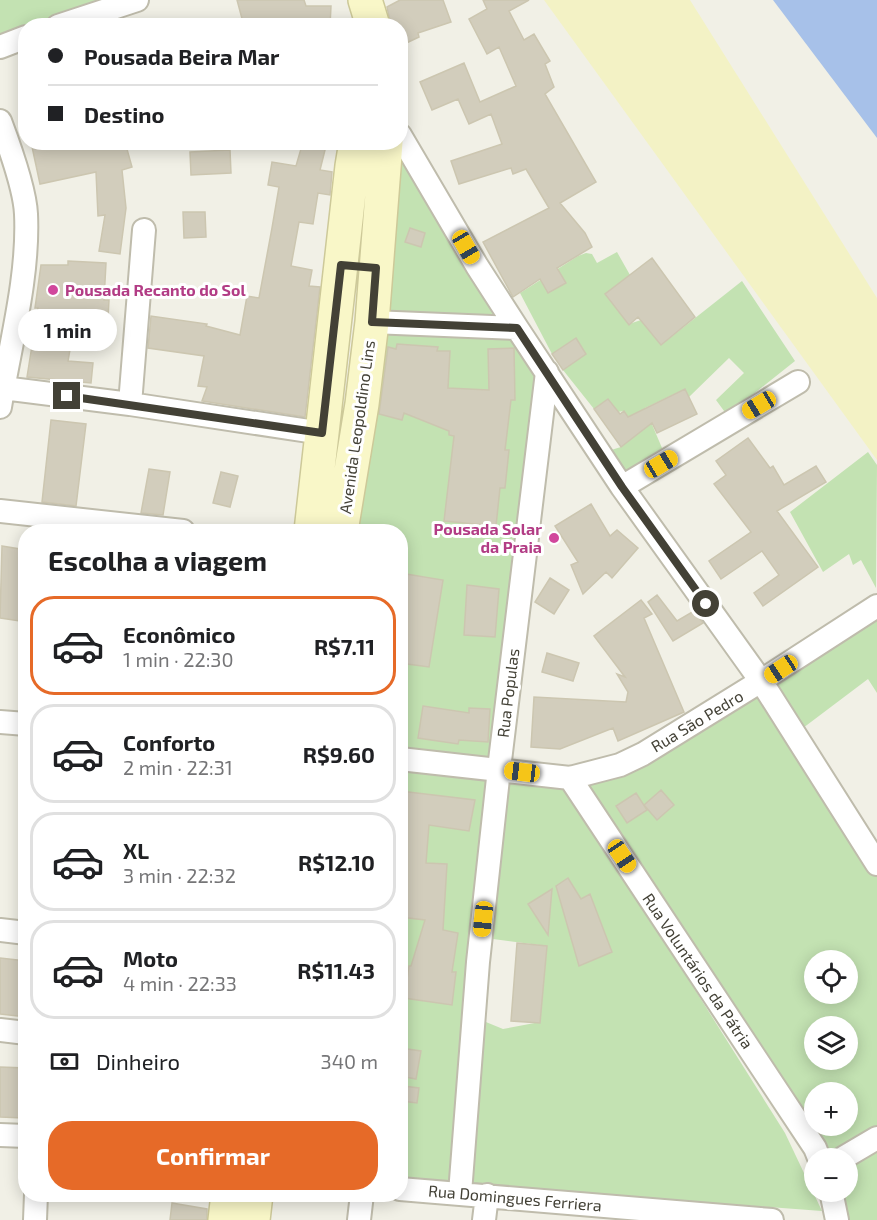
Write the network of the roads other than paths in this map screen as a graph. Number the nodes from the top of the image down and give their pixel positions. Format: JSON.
{"nodes":[{"id":1,"x":137,"y":0,"type":"edge"},
{"id":2,"x":365,"y":0,"type":"edge"},
{"id":3,"x":82,"y":18,"type":"edge"},
{"id":4,"x":371,"y":18,"type":"edge"},
{"id":5,"x":18,"y":40,"type":"edge"},
{"id":6,"x":0,"y":47,"type":"edge"},
{"id":7,"x":0,"y":121,"type":"edge"},
{"id":8,"x":408,"y":149,"type":"edge"},
{"id":9,"x":355,"y":150,"type":"edge"},
{"id":10,"x":385,"y":150,"type":"edge"},
{"id":11,"x":144,"y":230,"type":"dead end"},
{"id":12,"x":341,"y":265,"type":"junction"},
{"id":13,"x":376,"y":268,"type":"junction"},
{"id":14,"x":372,"y":322,"type":"junction"},
{"id":15,"x":517,"y":328,"type":"junction"},
{"id":16,"x":547,"y":372,"type":"junction"},
{"id":17,"x":798,"y":382,"type":"dead end"},
{"id":18,"x":2,"y":398,"type":"edge"},
{"id":19,"x":130,"y":404,"type":"junction"},
{"id":20,"x":322,"y":433,"type":"junction"},
{"id":21,"x":622,"y":487,"type":"junction"},
{"id":22,"x":0,"y":511,"type":"edge"},
{"id":23,"x":119,"y":524,"type":"edge"},
{"id":24,"x":312,"y":524,"type":"edge"},
{"id":25,"x":342,"y":524,"type":"edge"},
{"id":26,"x":877,"y":606,"type":"edge"},
{"id":27,"x":761,"y":681,"type":"junction"},
{"id":28,"x":0,"y":722,"type":"edge"},
{"id":29,"x":18,"y":723,"type":"edge"},
{"id":30,"x":408,"y":760,"type":"edge"},
{"id":31,"x":499,"y":769,"type":"junction"},
{"id":32,"x":570,"y":778,"type":"junction"},
{"id":33,"x":877,"y":864,"type":"edge"},
{"id":34,"x":0,"y":930,"type":"edge"},
{"id":35,"x":18,"y":932,"type":"edge"},
{"id":36,"x":0,"y":1030,"type":"edge"},
{"id":37,"x":18,"y":1032,"type":"edge"},
{"id":38,"x":0,"y":1136,"type":"edge"},
{"id":39,"x":18,"y":1136,"type":"edge"},
{"id":40,"x":877,"y":1138,"type":"edge"},
{"id":41,"x":815,"y":1148,"type":"edge"},
{"id":42,"x":858,"y":1149,"type":"edge"},
{"id":43,"x":408,"y":1190,"type":"edge"},
{"id":44,"x":460,"y":1193,"type":"junction"},
{"id":45,"x":487,"y":1196,"type":"junction"},
{"id":46,"x":36,"y":1202,"type":"edge"},
{"id":47,"x":227,"y":1202,"type":"edge"},
{"id":48,"x":255,"y":1202,"type":"edge"},
{"id":49,"x":361,"y":1202,"type":"edge"},
{"id":50,"x":833,"y":1202,"type":"edge"},
{"id":51,"x":698,"y":1216,"type":"edge"},
{"id":52,"x":35,"y":1220,"type":"edge"},
{"id":53,"x":225,"y":1220,"type":"edge"},
{"id":54,"x":253,"y":1220,"type":"edge"},
{"id":55,"x":359,"y":1220,"type":"edge"},
{"id":56,"x":484,"y":1220,"type":"edge"},
{"id":57,"x":772,"y":1220,"type":"edge"},
{"id":58,"x":837,"y":1220,"type":"edge"}],
"edges":[{"from":1,"to":3,"type":"street"},
{"from":2,"to":4,"type":"main road"},
{"from":5,"to":6,"type":"street"},
{"from":7,"to":18,"type":"street"},
{"from":8,"to":15,"type":"street"},
{"from":9,"to":12,"type":"main road","name":"Avenida Leopoldino Lins"},
{"from":10,"to":13,"type":"main road","name":"Avenida Leopoldino Lins"},
{"from":11,"to":19,"type":"street"},
{"from":12,"to":13,"type":"main road"},
{"from":12,"to":20,"type":"main road","name":"Avenida Leopoldino Lins"},
{"from":13,"to":14,"type":"main road","name":"Avenida Leopoldino Lins"},
{"from":14,"to":15,"type":"street"},
{"from":14,"to":25,"type":"main road","name":"Avenida Leopoldino Lins"},
{"from":15,"to":16,"type":"street"},
{"from":16,"to":21,"type":"street"},
{"from":16,"to":31,"type":"street","name":"Rua Populas"},
{"from":17,"to":21,"type":"street"},
{"from":18,"to":19,"type":"street"},
{"from":19,"to":20,"type":"street"},
{"from":20,"to":24,"type":"main road","name":"Avenida Leopoldino Lins"},
{"from":21,"to":27,"type":"street"},
{"from":22,"to":23,"type":"street"},
{"from":26,"to":27,"type":"street","name":"Rua São Pedro"},
{"from":27,"to":32,"type":"street","name":"Rua São Pedro"},
{"from":27,"to":33,"type":"street"},
{"from":28,"to":29,"type":"street"},
{"from":30,"to":31,"type":"street"},
{"from":31,"to":32,"type":"street"},
{"from":31,"to":44,"type":"street","name":"Rua Populas"},
{"from":32,"to":41,"type":"street","name":"Rua Voluntários da Pátria"},
{"from":34,"to":35,"type":"street"},
{"from":36,"to":37,"type":"street"},
{"from":38,"to":39,"type":"street"},
{"from":40,"to":42,"type":"street"},
{"from":43,"to":44,"type":"street","name":"Rua Domingues Ferriera"},
{"from":44,"to":45,"type":"street","name":"Rua Domingues Ferriera"},
{"from":45,"to":51,"type":"street","name":"Rua Domingues Ferriera"},
{"from":45,"to":56,"type":"street"},
{"from":46,"to":52,"type":"street"},
{"from":47,"to":53,"type":"main road"},
{"from":48,"to":54,"type":"main road"},
{"from":49,"to":55,"type":"street"},
{"from":50,"to":58,"type":"street"},
{"from":51,"to":57,"type":"street","name":"Rua Domingues Ferriera"}]}
